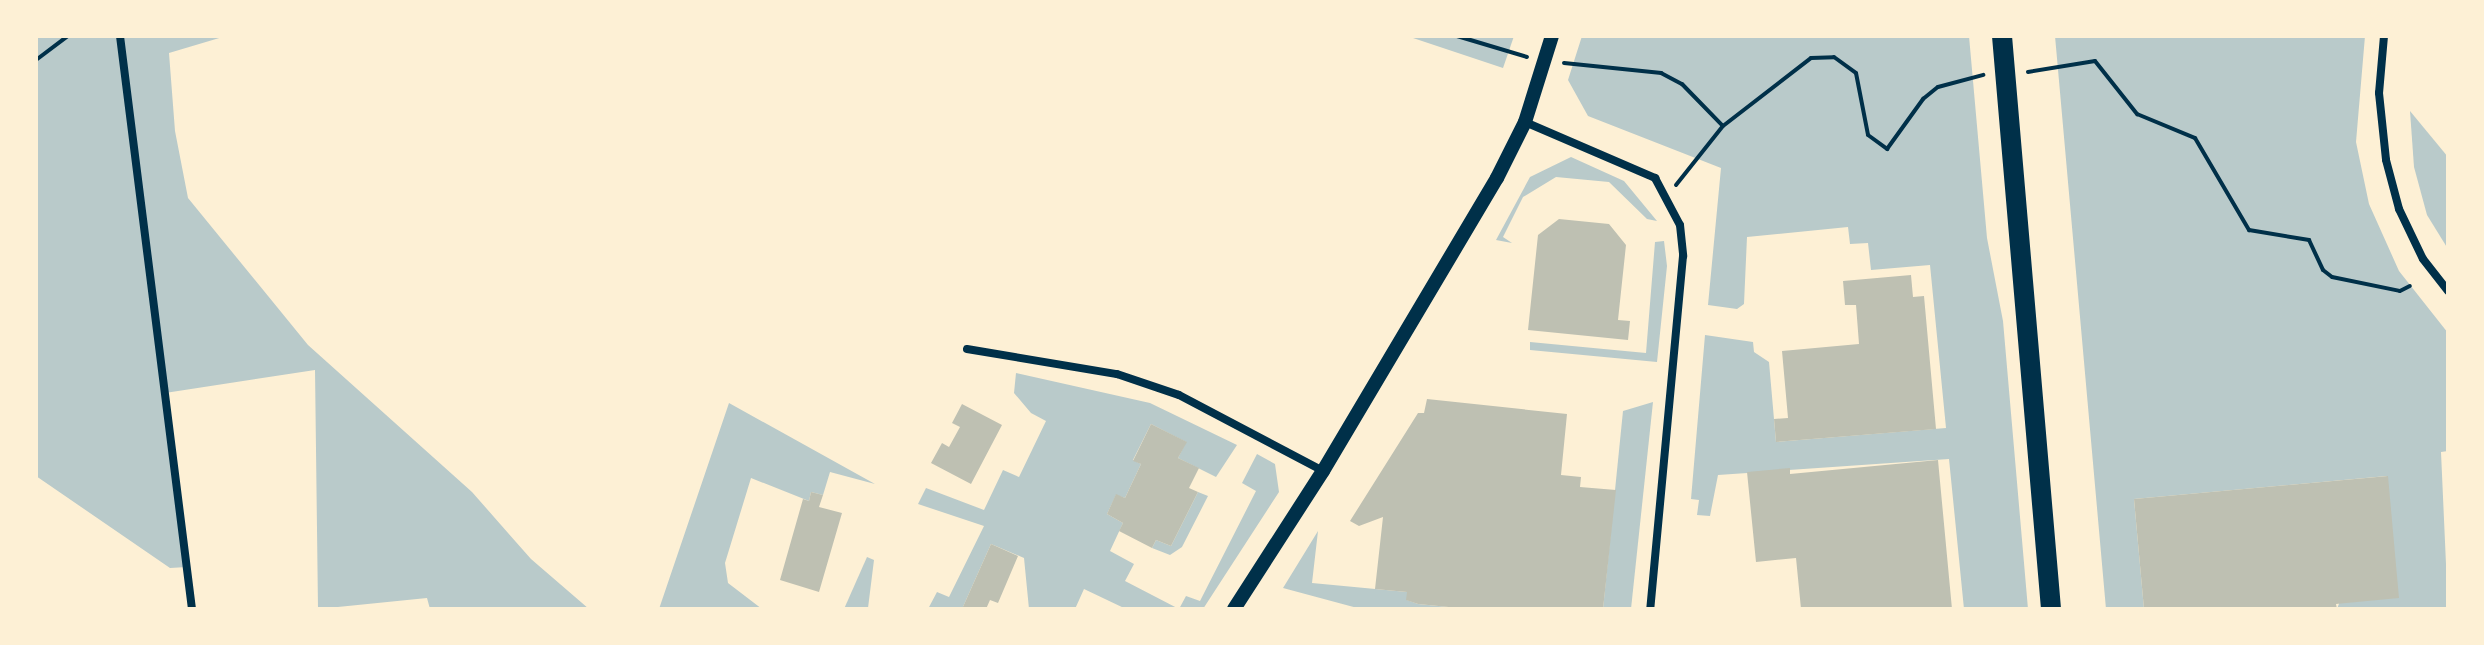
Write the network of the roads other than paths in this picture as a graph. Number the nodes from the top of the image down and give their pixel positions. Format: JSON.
{"nodes":[{"id":1,"x":120,"y":36,"type":"edge"},
{"id":2,"x":1552,"y":36,"type":"edge"},
{"id":3,"x":2002,"y":36,"type":"edge"},
{"id":4,"x":2384,"y":36,"type":"edge"},
{"id":5,"x":1525,"y":122,"type":"junction"},
{"id":6,"x":2448,"y":291,"type":"edge"},
{"id":7,"x":967,"y":349,"type":"dead end"},
{"id":8,"x":1323,"y":471,"type":"junction"},
{"id":9,"x":192,"y":609,"type":"edge"},
{"id":10,"x":1234,"y":609,"type":"edge"},
{"id":11,"x":1650,"y":609,"type":"edge"},
{"id":12,"x":2051,"y":609,"type":"edge"}],
"edges":[{"from":1,"to":9,"type":"street"},
{"from":2,"to":5,"type":"street"},
{"from":3,"to":12,"type":"main road"},
{"from":4,"to":6,"type":"street"},
{"from":5,"to":8,"type":"street"},
{"from":5,"to":11,"type":"street"},
{"from":7,"to":8,"type":"street"},
{"from":8,"to":10,"type":"street"}]}
